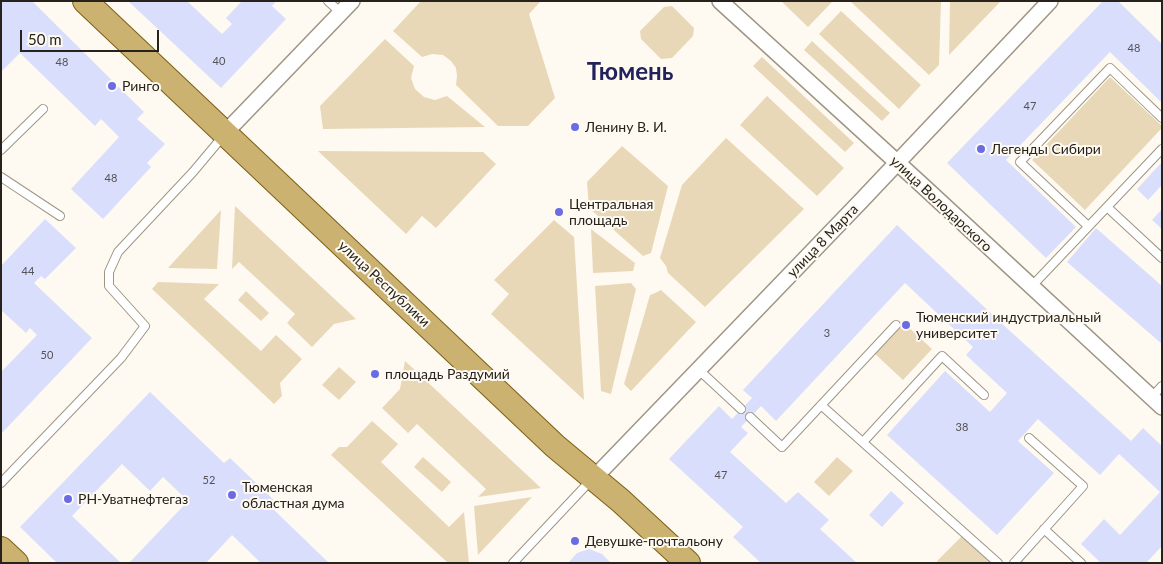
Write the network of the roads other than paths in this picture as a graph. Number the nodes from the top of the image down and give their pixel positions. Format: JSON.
{"nodes":[{"id":1,"x":85,"y":1,"type":"edge"},
{"id":2,"x":328,"y":1,"type":"edge"},
{"id":3,"x":352,"y":1,"type":"edge"},
{"id":4,"x":720,"y":1,"type":"edge"},
{"id":5,"x":1050,"y":1,"type":"edge"},
{"id":6,"x":341,"y":13,"type":"junction"},
{"id":7,"x":43,"y":109,"type":"dead end"},
{"id":8,"x":1162,"y":118,"type":"edge"},
{"id":9,"x":225,"y":133,"type":"junction"},
{"id":10,"x":1162,"y":149,"type":"edge"},
{"id":11,"x":1,"y":150,"type":"edge"},
{"id":12,"x":897,"y":164,"type":"junction"},
{"id":13,"x":1,"y":177,"type":"edge"},
{"id":14,"x":1107,"y":207,"type":"junction"},
{"id":15,"x":60,"y":216,"type":"dead end"},
{"id":16,"x":1088,"y":226,"type":"junction"},
{"id":17,"x":1162,"y":258,"type":"edge"},
{"id":18,"x":1031,"y":287,"type":"junction"},
{"id":19,"x":896,"y":325,"type":"dead end"},
{"id":20,"x":699,"y":370,"type":"junction"},
{"id":21,"x":1162,"y":386,"type":"edge"},
{"id":22,"x":984,"y":395,"type":"dead end"},
{"id":23,"x":1156,"y":402,"type":"edge"},
{"id":24,"x":821,"y":405,"type":"junction"},
{"id":25,"x":741,"y":409,"type":"dead end"},
{"id":26,"x":750,"y":417,"type":"dead end"},
{"id":27,"x":1029,"y":438,"type":"dead end"},
{"id":28,"x":863,"y":442,"type":"junction"},
{"id":29,"x":594,"y":478,"type":"junction"},
{"id":30,"x":1,"y":483,"type":"edge"},
{"id":31,"x":1044,"y":530,"type":"junction"},
{"id":32,"x":1,"y":549,"type":"edge"},
{"id":33,"x":16,"y":563,"type":"edge"},
{"id":34,"x":512,"y":563,"type":"edge"},
{"id":35,"x":688,"y":563,"type":"edge"},
{"id":36,"x":998,"y":563,"type":"edge"},
{"id":37,"x":1014,"y":563,"type":"edge"},
{"id":38,"x":1081,"y":563,"type":"edge"}],
"edges":[{"from":1,"to":9,"type":"main road","name":"улица Республики"},
{"from":2,"to":6,"type":"lane"},
{"from":3,"to":6,"type":"street"},
{"from":4,"to":12,"type":"street","name":"улица Володарского"},
{"from":5,"to":12,"type":"street","name":"улица 8 Марта"},
{"from":6,"to":9,"type":"street"},
{"from":7,"to":11,"type":"lane"},
{"from":8,"to":16,"type":"lane"},
{"from":9,"to":29,"type":"main road","name":"улица Республики"},
{"from":9,"to":30,"type":"lane"},
{"from":10,"to":14,"type":"lane"},
{"from":12,"to":18,"type":"street","name":"улица Володарского"},
{"from":12,"to":20,"type":"street","name":"улица 8 Марта"},
{"from":13,"to":15,"type":"lane"},
{"from":14,"to":16,"type":"lane"},
{"from":14,"to":17,"type":"lane"},
{"from":16,"to":18,"type":"lane"},
{"from":18,"to":23,"type":"street","name":"улица Володарского"},
{"from":19,"to":24,"type":"lane"},
{"from":20,"to":25,"type":"lane"},
{"from":20,"to":29,"type":"street","name":"улица 8 Марта"},
{"from":21,"to":23,"type":"lane"},
{"from":22,"to":28,"type":"lane"},
{"from":24,"to":26,"type":"lane"},
{"from":24,"to":28,"type":"lane"},
{"from":27,"to":31,"type":"lane"},
{"from":28,"to":36,"type":"lane"},
{"from":29,"to":34,"type":"lane"},
{"from":29,"to":35,"type":"main road","name":"улица Республики"},
{"from":31,"to":37,"type":"lane"},
{"from":31,"to":38,"type":"lane"},
{"from":32,"to":33,"type":"main road"}]}
